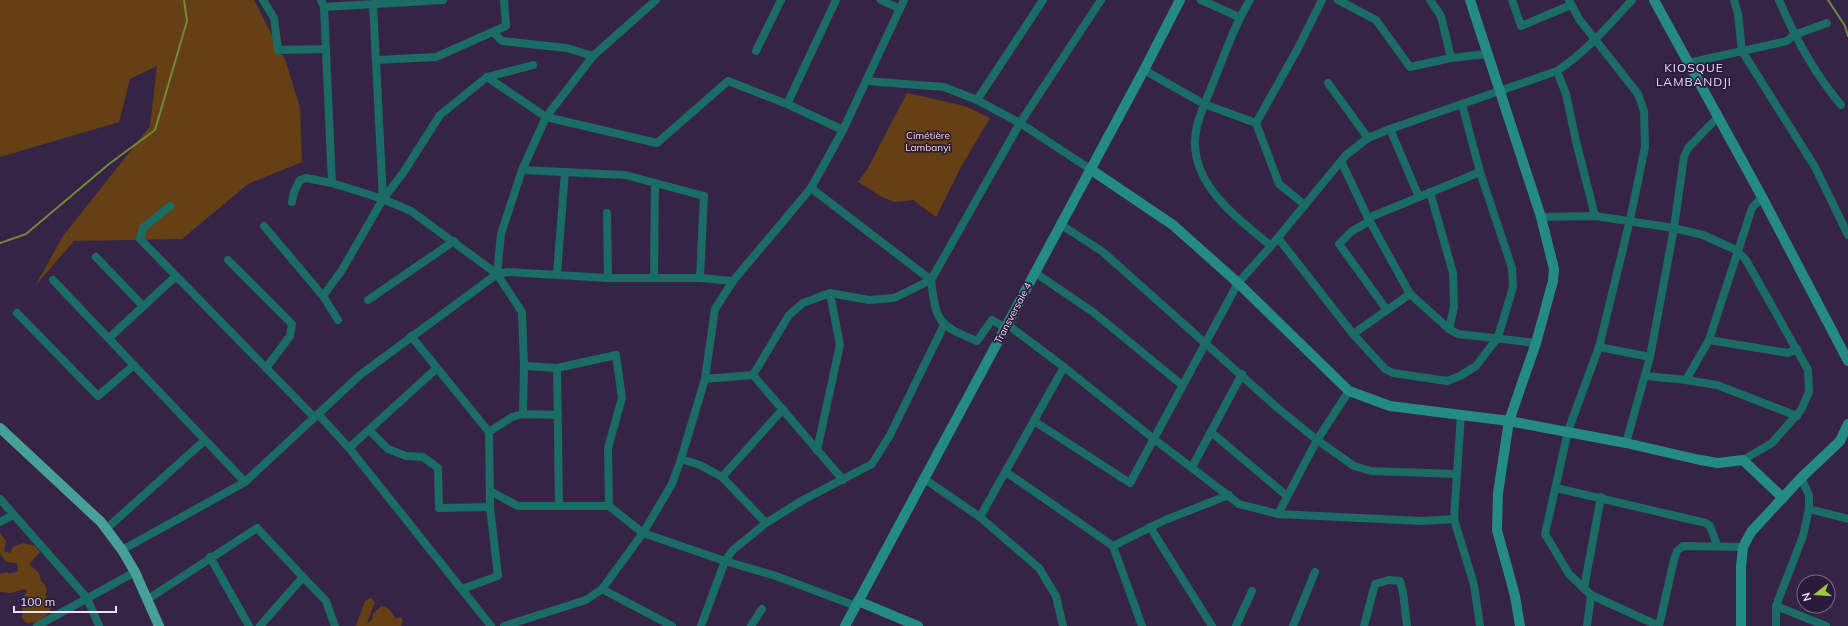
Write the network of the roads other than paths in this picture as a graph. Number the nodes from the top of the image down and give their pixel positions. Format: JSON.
{"nodes":[{"id":1,"x":263,"y":0,"type":"edge"},
{"id":2,"x":444,"y":0,"type":"edge"},
{"id":3,"x":504,"y":0,"type":"edge"},
{"id":4,"x":656,"y":0,"type":"edge"},
{"id":5,"x":781,"y":0,"type":"edge"},
{"id":6,"x":836,"y":0,"type":"edge"},
{"id":7,"x":881,"y":0,"type":"edge"},
{"id":8,"x":904,"y":0,"type":"edge"},
{"id":9,"x":1044,"y":0,"type":"edge"},
{"id":10,"x":1101,"y":0,"type":"edge"},
{"id":11,"x":1180,"y":0,"type":"edge"},
{"id":12,"x":1200,"y":0,"type":"edge"},
{"id":13,"x":1250,"y":0,"type":"edge"},
{"id":14,"x":1322,"y":0,"type":"edge"},
{"id":15,"x":1338,"y":0,"type":"edge"},
{"id":16,"x":1430,"y":0,"type":"edge"},
{"id":17,"x":1470,"y":0,"type":"edge"},
{"id":18,"x":1512,"y":0,"type":"edge"},
{"id":19,"x":1632,"y":0,"type":"edge"},
{"id":20,"x":1654,"y":0,"type":"edge"},
{"id":21,"x":1734,"y":0,"type":"edge"},
{"id":22,"x":1779,"y":0,"type":"edge"},
{"id":23,"x":322,"y":3,"type":"edge"},
{"id":24,"x":1570,"y":3,"type":"edge"},
{"id":25,"x":373,"y":4,"type":"junction"},
{"id":26,"x":900,"y":9,"type":"junction"},
{"id":27,"x":1239,"y":17,"type":"junction"},
{"id":28,"x":1827,"y":23,"type":"dead end"},
{"id":29,"x":493,"y":32,"type":"junction"},
{"id":30,"x":1794,"y":35,"type":"junction"},
{"id":31,"x":1595,"y":40,"type":"junction"},
{"id":32,"x":326,"y":49,"type":"junction"},
{"id":33,"x":756,"y":51,"type":"dead end"},
{"id":34,"x":1742,"y":51,"type":"junction"},
{"id":35,"x":1487,"y":54,"type":"junction"},
{"id":36,"x":593,"y":56,"type":"junction"},
{"id":37,"x":1451,"y":58,"type":"junction"},
{"id":38,"x":376,"y":60,"type":"junction"},
{"id":39,"x":1688,"y":63,"type":"junction"},
{"id":40,"x":534,"y":65,"type":"dead end"},
{"id":41,"x":1144,"y":70,"type":"junction"},
{"id":42,"x":1557,"y":71,"type":"junction"},
{"id":43,"x":487,"y":76,"type":"junction"},
{"id":44,"x":866,"y":81,"type":"junction"},
{"id":45,"x":1328,"y":83,"type":"dead end"},
{"id":46,"x":1499,"y":91,"type":"junction"},
{"id":47,"x":977,"y":100,"type":"junction"},
{"id":48,"x":787,"y":104,"type":"junction"},
{"id":49,"x":1204,"y":104,"type":"junction"},
{"id":50,"x":1462,"y":104,"type":"junction"},
{"id":51,"x":1841,"y":105,"type":"dead end"},
{"id":52,"x":546,"y":117,"type":"junction"},
{"id":53,"x":1718,"y":117,"type":"junction"},
{"id":54,"x":1020,"y":123,"type":"junction"},
{"id":55,"x":1256,"y":123,"type":"junction"},
{"id":56,"x":1390,"y":129,"type":"junction"},
{"id":57,"x":843,"y":130,"type":"junction"},
{"id":58,"x":1368,"y":138,"type":"junction"},
{"id":59,"x":1341,"y":161,"type":"junction"},
{"id":60,"x":522,"y":170,"type":"junction"},
{"id":61,"x":1090,"y":170,"type":"junction"},
{"id":62,"x":565,"y":172,"type":"junction"},
{"id":63,"x":1480,"y":172,"type":"junction"},
{"id":64,"x":332,"y":183,"type":"junction"},
{"id":65,"x":655,"y":183,"type":"junction"},
{"id":66,"x":811,"y":188,"type":"junction"},
{"id":67,"x":1430,"y":192,"type":"junction"},
{"id":68,"x":1419,"y":197,"type":"junction"},
{"id":69,"x":1762,"y":197,"type":"junction"},
{"id":70,"x":383,"y":198,"type":"junction"},
{"id":71,"x":292,"y":202,"type":"dead end"},
{"id":72,"x":1305,"y":205,"type":"junction"},
{"id":73,"x":170,"y":206,"type":"dead end"},
{"id":74,"x":607,"y":213,"type":"dead end"},
{"id":75,"x":1595,"y":216,"type":"junction"},
{"id":76,"x":1541,"y":217,"type":"junction"},
{"id":77,"x":1369,"y":219,"type":"junction"},
{"id":78,"x":1630,"y":220,"type":"junction"},
{"id":79,"x":1060,"y":224,"type":"junction"},
{"id":80,"x":264,"y":226,"type":"dead end"},
{"id":81,"x":1674,"y":228,"type":"junction"},
{"id":82,"x":1848,"y":235,"type":"edge"},
{"id":83,"x":1278,"y":238,"type":"junction"},
{"id":84,"x":454,"y":241,"type":"junction"},
{"id":85,"x":1271,"y":246,"type":"junction"},
{"id":86,"x":1736,"y":250,"type":"junction"},
{"id":87,"x":96,"y":258,"type":"dead end"},
{"id":88,"x":228,"y":260,"type":"dead end"},
{"id":89,"x":1034,"y":272,"type":"junction"},
{"id":90,"x":497,"y":274,"type":"junction"},
{"id":91,"x":557,"y":274,"type":"junction"},
{"id":92,"x":176,"y":276,"type":"junction"},
{"id":93,"x":608,"y":278,"type":"junction"},
{"id":94,"x":654,"y":278,"type":"junction"},
{"id":95,"x":700,"y":278,"type":"junction"},
{"id":96,"x":53,"y":280,"type":"dead end"},
{"id":97,"x":931,"y":280,"type":"junction"},
{"id":98,"x":732,"y":281,"type":"junction"},
{"id":99,"x":1238,"y":284,"type":"junction"},
{"id":100,"x":830,"y":292,"type":"junction"},
{"id":101,"x":1410,"y":294,"type":"junction"},
{"id":102,"x":323,"y":296,"type":"junction"},
{"id":103,"x":368,"y":300,"type":"dead end"},
{"id":104,"x":143,"y":306,"type":"junction"},
{"id":105,"x":1387,"y":310,"type":"junction"},
{"id":106,"x":17,"y":313,"type":"dead end"},
{"id":107,"x":338,"y":320,"type":"dead end"},
{"id":108,"x":944,"y":325,"type":"junction"},
{"id":109,"x":1007,"y":327,"type":"junction"},
{"id":110,"x":1449,"y":329,"type":"junction"},
{"id":111,"x":1353,"y":334,"type":"junction"},
{"id":112,"x":411,"y":336,"type":"junction"},
{"id":113,"x":1498,"y":337,"type":"junction"},
{"id":114,"x":108,"y":338,"type":"junction"},
{"id":115,"x":1709,"y":340,"type":"junction"},
{"id":116,"x":1536,"y":342,"type":"junction"},
{"id":117,"x":1207,"y":343,"type":"junction"},
{"id":118,"x":1599,"y":347,"type":"junction"},
{"id":119,"x":1797,"y":349,"type":"junction"},
{"id":120,"x":1650,"y":357,"type":"junction"},
{"id":121,"x":1847,"y":358,"type":"edge"},
{"id":122,"x":134,"y":365,"type":"junction"},
{"id":123,"x":524,"y":366,"type":"junction"},
{"id":124,"x":1064,"y":367,"type":"junction"},
{"id":125,"x":266,"y":368,"type":"junction"},
{"id":126,"x":437,"y":368,"type":"junction"},
{"id":127,"x":557,"y":368,"type":"junction"},
{"id":128,"x":753,"y":374,"type":"junction"},
{"id":129,"x":1242,"y":374,"type":"junction"},
{"id":130,"x":1646,"y":376,"type":"junction"},
{"id":131,"x":705,"y":379,"type":"junction"},
{"id":132,"x":1686,"y":380,"type":"junction"},
{"id":133,"x":1182,"y":384,"type":"junction"},
{"id":134,"x":1349,"y":391,"type":"junction"},
{"id":135,"x":783,"y":409,"type":"junction"},
{"id":136,"x":523,"y":414,"type":"junction"},
{"id":137,"x":1461,"y":414,"type":"junction"},
{"id":138,"x":558,"y":415,"type":"junction"},
{"id":139,"x":316,"y":416,"type":"junction"},
{"id":140,"x":1797,"y":416,"type":"junction"},
{"id":141,"x":1034,"y":421,"type":"junction"},
{"id":142,"x":1509,"y":421,"type":"junction"},
{"id":143,"x":1848,"y":424,"type":"edge"},
{"id":144,"x":0,"y":428,"type":"edge"},
{"id":145,"x":370,"y":431,"type":"junction"},
{"id":146,"x":1568,"y":431,"type":"junction"},
{"id":147,"x":489,"y":432,"type":"junction"},
{"id":148,"x":1211,"y":432,"type":"junction"},
{"id":149,"x":1154,"y":439,"type":"junction"},
{"id":150,"x":205,"y":440,"type":"junction"},
{"id":151,"x":1317,"y":440,"type":"junction"},
{"id":152,"x":1626,"y":443,"type":"junction"},
{"id":153,"x":349,"y":448,"type":"junction"},
{"id":154,"x":817,"y":450,"type":"junction"},
{"id":155,"x":681,"y":459,"type":"junction"},
{"id":156,"x":1743,"y":460,"type":"junction"},
{"id":157,"x":1192,"y":467,"type":"junction"},
{"id":158,"x":1006,"y":472,"type":"junction"},
{"id":159,"x":1457,"y":474,"type":"junction"},
{"id":160,"x":722,"y":477,"type":"junction"},
{"id":161,"x":923,"y":478,"type":"junction"},
{"id":162,"x":1801,"y":478,"type":"junction"},
{"id":163,"x":843,"y":480,"type":"junction"},
{"id":164,"x":245,"y":482,"type":"junction"},
{"id":165,"x":1556,"y":488,"type":"junction"},
{"id":166,"x":490,"y":491,"type":"junction"},
{"id":167,"x":1229,"y":495,"type":"junction"},
{"id":168,"x":1287,"y":496,"type":"junction"},
{"id":169,"x":1601,"y":497,"type":"junction"},
{"id":170,"x":1783,"y":498,"type":"junction"},
{"id":171,"x":0,"y":499,"type":"edge"},
{"id":172,"x":559,"y":505,"type":"junction"},
{"id":173,"x":609,"y":506,"type":"junction"},
{"id":174,"x":490,"y":507,"type":"junction"},
{"id":175,"x":1809,"y":509,"type":"junction"},
{"id":176,"x":1278,"y":514,"type":"junction"},
{"id":177,"x":13,"y":515,"type":"junction"},
{"id":178,"x":980,"y":517,"type":"junction"},
{"id":179,"x":1454,"y":519,"type":"junction"},
{"id":180,"x":1848,"y":519,"type":"edge"},
{"id":181,"x":0,"y":522,"type":"edge"},
{"id":182,"x":766,"y":523,"type":"junction"},
{"id":183,"x":1150,"y":527,"type":"junction"},
{"id":184,"x":106,"y":529,"type":"junction"},
{"id":185,"x":643,"y":532,"type":"junction"},
{"id":186,"x":1717,"y":545,"type":"junction"},
{"id":187,"x":1113,"y":546,"type":"junction"},
{"id":188,"x":1743,"y":547,"type":"junction"},
{"id":189,"x":122,"y":550,"type":"junction"},
{"id":190,"x":210,"y":557,"type":"junction"},
{"id":191,"x":725,"y":561,"type":"junction"},
{"id":192,"x":135,"y":572,"type":"junction"},
{"id":193,"x":1315,"y":572,"type":"dead end"},
{"id":194,"x":303,"y":577,"type":"junction"},
{"id":195,"x":1584,"y":588,"type":"junction"},
{"id":196,"x":462,"y":589,"type":"junction"},
{"id":197,"x":602,"y":589,"type":"junction"},
{"id":198,"x":1252,"y":591,"type":"dead end"},
{"id":199,"x":1591,"y":595,"type":"junction"},
{"id":200,"x":87,"y":598,"type":"junction"},
{"id":201,"x":148,"y":598,"type":"junction"},
{"id":202,"x":857,"y":604,"type":"junction"},
{"id":203,"x":1776,"y":606,"type":"junction"},
{"id":204,"x":762,"y":609,"type":"dead end"},
{"id":205,"x":37,"y":626,"type":"edge"},
{"id":206,"x":99,"y":626,"type":"edge"},
{"id":207,"x":159,"y":626,"type":"edge"},
{"id":208,"x":249,"y":626,"type":"edge"},
{"id":209,"x":260,"y":626,"type":"edge"},
{"id":210,"x":335,"y":626,"type":"edge"},
{"id":211,"x":491,"y":626,"type":"edge"},
{"id":212,"x":504,"y":626,"type":"edge"},
{"id":213,"x":672,"y":626,"type":"edge"},
{"id":214,"x":701,"y":626,"type":"edge"},
{"id":215,"x":751,"y":626,"type":"edge"},
{"id":216,"x":845,"y":626,"type":"edge"},
{"id":217,"x":918,"y":626,"type":"edge"},
{"id":218,"x":1063,"y":626,"type":"edge"},
{"id":219,"x":1142,"y":626,"type":"edge"},
{"id":220,"x":1212,"y":626,"type":"edge"},
{"id":221,"x":1236,"y":626,"type":"edge"},
{"id":222,"x":1293,"y":626,"type":"edge"},
{"id":223,"x":1364,"y":626,"type":"edge"},
{"id":224,"x":1407,"y":626,"type":"edge"},
{"id":225,"x":1480,"y":626,"type":"edge"},
{"id":226,"x":1520,"y":626,"type":"edge"},
{"id":227,"x":1587,"y":626,"type":"edge"},
{"id":228,"x":1659,"y":626,"type":"edge"},
{"id":229,"x":1741,"y":626,"type":"edge"},
{"id":230,"x":1776,"y":626,"type":"edge"},
{"id":231,"x":1826,"y":626,"type":"edge"}],
"edges":[{"from":1,"to":32,"type":"street"},
{"from":2,"to":25,"type":"street"},
{"from":3,"to":29,"type":"street"},
{"from":4,"to":36,"type":"street"},
{"from":5,"to":33,"type":"street"},
{"from":6,"to":48,"type":"street"},
{"from":7,"to":26,"type":"street"},
{"from":8,"to":26,"type":"street"},
{"from":9,"to":47,"type":"street"},
{"from":10,"to":54,"type":"street"},
{"from":11,"to":41,"type":"street","name":"Transversale 4"},
{"from":12,"to":27,"type":"street"},
{"from":13,"to":27,"type":"street"},
{"from":14,"to":55,"type":"street"},
{"from":15,"to":37,"type":"street"},
{"from":16,"to":37,"type":"street"},
{"from":17,"to":35,"type":"street"},
{"from":18,"to":24,"type":"street"},
{"from":19,"to":31,"type":"street"},
{"from":20,"to":39,"type":"street"},
{"from":21,"to":34,"type":"street"},
{"from":22,"to":30,"type":"street"},
{"from":23,"to":25,"type":"street"},
{"from":23,"to":32,"type":"street"},
{"from":24,"to":31,"type":"street"},
{"from":25,"to":38,"type":"street"},
{"from":26,"to":44,"type":"street"},
{"from":27,"to":49,"type":"street"},
{"from":28,"to":30,"type":"street"},
{"from":29,"to":36,"type":"street"},
{"from":29,"to":38,"type":"street"},
{"from":30,"to":34,"type":"street"},
{"from":30,"to":51,"type":"street"},
{"from":31,"to":42,"type":"street"},
{"from":31,"to":78,"type":"street"},
{"from":32,"to":64,"type":"street"},
{"from":34,"to":39,"type":"street"},
{"from":34,"to":82,"type":"street"},
{"from":35,"to":37,"type":"street"},
{"from":35,"to":46,"type":"street"},
{"from":36,"to":52,"type":"street"},
{"from":38,"to":70,"type":"street"},
{"from":39,"to":53,"type":"street"},
{"from":40,"to":43,"type":"street"},
{"from":41,"to":49,"type":"street"},
{"from":41,"to":61,"type":"street","name":"Transversale 4"},
{"from":42,"to":46,"type":"street"},
{"from":42,"to":75,"type":"street"},
{"from":43,"to":52,"type":"street"},
{"from":43,"to":70,"type":"street"},
{"from":44,"to":47,"type":"street"},
{"from":44,"to":57,"type":"street"},
{"from":45,"to":58,"type":"street"},
{"from":46,"to":50,"type":"street"},
{"from":46,"to":76,"type":"street"},
{"from":47,"to":54,"type":"street"},
{"from":48,"to":52,"type":"street"},
{"from":48,"to":57,"type":"street"},
{"from":49,"to":55,"type":"street"},
{"from":49,"to":85,"type":"street"},
{"from":50,"to":56,"type":"street"},
{"from":50,"to":63,"type":"street"},
{"from":52,"to":60,"type":"street"},
{"from":53,"to":69,"type":"street"},
{"from":53,"to":81,"type":"street"},
{"from":54,"to":61,"type":"street"},
{"from":54,"to":97,"type":"street"},
{"from":55,"to":72,"type":"street"},
{"from":56,"to":58,"type":"street"},
{"from":56,"to":68,"type":"street"},
{"from":57,"to":66,"type":"street"},
{"from":58,"to":59,"type":"street"},
{"from":59,"to":72,"type":"street"},
{"from":59,"to":77,"type":"street"},
{"from":60,"to":62,"type":"street"},
{"from":60,"to":90,"type":"street"},
{"from":61,"to":79,"type":"street","name":"Transversale 4"},
{"from":61,"to":99,"type":"street"},
{"from":62,"to":65,"type":"street"},
{"from":62,"to":91,"type":"street"},
{"from":63,"to":67,"type":"street"},
{"from":63,"to":113,"type":"street"},
{"from":64,"to":70,"type":"street"},
{"from":64,"to":71,"type":"street"},
{"from":65,"to":94,"type":"street"},
{"from":65,"to":95,"type":"street"},
{"from":66,"to":97,"type":"street"},
{"from":66,"to":98,"type":"street"},
{"from":67,"to":68,"type":"street"},
{"from":67,"to":110,"type":"street"},
{"from":68,"to":77,"type":"street"},
{"from":69,"to":86,"type":"street"},
{"from":69,"to":121,"type":"street"},
{"from":70,"to":84,"type":"street"},
{"from":70,"to":102,"type":"street"},
{"from":72,"to":83,"type":"street"},
{"from":73,"to":92,"type":"street"},
{"from":74,"to":93,"type":"street"},
{"from":75,"to":76,"type":"street"},
{"from":75,"to":78,"type":"street"},
{"from":76,"to":116,"type":"street"},
{"from":77,"to":101,"type":"street"},
{"from":77,"to":105,"type":"street"},
{"from":78,"to":81,"type":"street"},
{"from":78,"to":118,"type":"street"},
{"from":79,"to":89,"type":"street","name":"Transversale 4"},
{"from":79,"to":117,"type":"street"},
{"from":80,"to":102,"type":"street"},
{"from":81,"to":86,"type":"street"},
{"from":81,"to":120,"type":"street"},
{"from":83,"to":85,"type":"street"},
{"from":83,"to":111,"type":"street"},
{"from":84,"to":90,"type":"street"},
{"from":84,"to":103,"type":"street"},
{"from":85,"to":99,"type":"street"},
{"from":86,"to":115,"type":"street"},
{"from":86,"to":119,"type":"street"},
{"from":87,"to":104,"type":"street"},
{"from":88,"to":125,"type":"street"},
{"from":89,"to":109,"type":"street","name":"Transversale 4"},
{"from":89,"to":133,"type":"street"},
{"from":90,"to":91,"type":"street"},
{"from":90,"to":112,"type":"street"},
{"from":90,"to":123,"type":"street"},
{"from":91,"to":93,"type":"street"},
{"from":92,"to":104,"type":"street"},
{"from":92,"to":125,"type":"street"},
{"from":93,"to":94,"type":"street"},
{"from":94,"to":95,"type":"street"},
{"from":95,"to":98,"type":"street"},
{"from":96,"to":114,"type":"street"},
{"from":97,"to":100,"type":"street"},
{"from":97,"to":108,"type":"street"},
{"from":98,"to":131,"type":"street"},
{"from":99,"to":117,"type":"street"},
{"from":99,"to":134,"type":"street"},
{"from":100,"to":128,"type":"street"},
{"from":100,"to":154,"type":"street"},
{"from":101,"to":105,"type":"street"},
{"from":101,"to":110,"type":"street"},
{"from":102,"to":107,"type":"street"},
{"from":104,"to":114,"type":"street"},
{"from":105,"to":111,"type":"street"},
{"from":106,"to":122,"type":"street"},
{"from":108,"to":109,"type":"street"},
{"from":108,"to":163,"type":"street"},
{"from":109,"to":124,"type":"street"},
{"from":109,"to":161,"type":"street","name":"Transversale 4"},
{"from":110,"to":113,"type":"street"},
{"from":111,"to":113,"type":"street"},
{"from":112,"to":126,"type":"street"},
{"from":112,"to":139,"type":"street"},
{"from":113,"to":116,"type":"street"},
{"from":114,"to":122,"type":"street"},
{"from":115,"to":119,"type":"street"},
{"from":115,"to":132,"type":"street"},
{"from":116,"to":142,"type":"street"},
{"from":117,"to":129,"type":"street"},
{"from":117,"to":133,"type":"street"},
{"from":118,"to":120,"type":"street"},
{"from":118,"to":146,"type":"street"},
{"from":119,"to":140,"type":"street"},
{"from":120,"to":130,"type":"street"},
{"from":122,"to":150,"type":"street"},
{"from":123,"to":127,"type":"street"},
{"from":123,"to":136,"type":"street"},
{"from":124,"to":141,"type":"street"},
{"from":124,"to":149,"type":"street"},
{"from":125,"to":139,"type":"street"},
{"from":126,"to":145,"type":"street"},
{"from":126,"to":147,"type":"street"},
{"from":127,"to":138,"type":"street"},
{"from":127,"to":173,"type":"street"},
{"from":128,"to":131,"type":"street"},
{"from":128,"to":135,"type":"street"},
{"from":129,"to":148,"type":"street"},
{"from":129,"to":151,"type":"street"},
{"from":130,"to":132,"type":"street"},
{"from":130,"to":152,"type":"street"},
{"from":131,"to":155,"type":"street"},
{"from":132,"to":140,"type":"street"},
{"from":133,"to":149,"type":"street"},
{"from":134,"to":137,"type":"street"},
{"from":134,"to":151,"type":"street"},
{"from":135,"to":154,"type":"street"},
{"from":135,"to":160,"type":"street"},
{"from":136,"to":138,"type":"street"},
{"from":136,"to":147,"type":"street"},
{"from":137,"to":142,"type":"street"},
{"from":137,"to":159,"type":"street"},
{"from":138,"to":172,"type":"street"},
{"from":139,"to":153,"type":"street"},
{"from":139,"to":164,"type":"street"},
{"from":140,"to":156,"type":"street"},
{"from":141,"to":149,"type":"street"},
{"from":141,"to":158,"type":"street"},
{"from":142,"to":146,"type":"street"},
{"from":142,"to":226,"type":"street"},
{"from":143,"to":162,"type":"street"},
{"from":144,"to":184,"type":"main road"},
{"from":145,"to":153,"type":"street"},
{"from":145,"to":174,"type":"street"},
{"from":146,"to":152,"type":"street"},
{"from":146,"to":165,"type":"street"},
{"from":147,"to":166,"type":"street"},
{"from":148,"to":157,"type":"street"},
{"from":148,"to":168,"type":"street"},
{"from":149,"to":157,"type":"street"},
{"from":150,"to":164,"type":"street"},
{"from":150,"to":184,"type":"street"},
{"from":151,"to":159,"type":"street"},
{"from":151,"to":168,"type":"street"},
{"from":152,"to":156,"type":"street"},
{"from":153,"to":196,"type":"street"},
{"from":154,"to":163,"type":"street"},
{"from":155,"to":160,"type":"street"},
{"from":155,"to":185,"type":"street"},
{"from":156,"to":170,"type":"street"},
{"from":157,"to":167,"type":"street"},
{"from":158,"to":178,"type":"street"},
{"from":158,"to":187,"type":"street"},
{"from":159,"to":179,"type":"street"},
{"from":160,"to":182,"type":"street"},
{"from":161,"to":178,"type":"street"},
{"from":161,"to":202,"type":"street","name":"Transversale 4"},
{"from":162,"to":170,"type":"street"},
{"from":162,"to":175,"type":"street"},
{"from":163,"to":182,"type":"street"},
{"from":164,"to":189,"type":"street"},
{"from":165,"to":169,"type":"street"},
{"from":165,"to":195,"type":"street"},
{"from":166,"to":172,"type":"street"},
{"from":166,"to":174,"type":"street"},
{"from":167,"to":176,"type":"street"},
{"from":167,"to":183,"type":"street"},
{"from":168,"to":176,"type":"street"},
{"from":169,"to":186,"type":"street"},
{"from":169,"to":195,"type":"street"},
{"from":170,"to":188,"type":"street"},
{"from":171,"to":177,"type":"street"},
{"from":172,"to":173,"type":"street"},
{"from":173,"to":185,"type":"street"},
{"from":174,"to":196,"type":"street"},
{"from":175,"to":180,"type":"street"},
{"from":175,"to":203,"type":"street"},
{"from":176,"to":179,"type":"street"},
{"from":177,"to":181,"type":"street"},
{"from":177,"to":200,"type":"street"},
{"from":178,"to":218,"type":"street"},
{"from":179,"to":225,"type":"street"},
{"from":182,"to":191,"type":"street"},
{"from":183,"to":187,"type":"street"},
{"from":183,"to":220,"type":"street"},
{"from":184,"to":189,"type":"main road"},
{"from":185,"to":191,"type":"street"},
{"from":185,"to":197,"type":"street"},
{"from":186,"to":188,"type":"street"},
{"from":186,"to":228,"type":"street"},
{"from":187,"to":219,"type":"street"},
{"from":188,"to":229,"type":"street"},
{"from":189,"to":192,"type":"main road"},
{"from":190,"to":194,"type":"street"},
{"from":190,"to":201,"type":"street"},
{"from":190,"to":208,"type":"street"},
{"from":191,"to":202,"type":"street"},
{"from":191,"to":214,"type":"street"},
{"from":192,"to":200,"type":"street"},
{"from":192,"to":201,"type":"main road"},
{"from":193,"to":222,"type":"street"},
{"from":194,"to":209,"type":"street"},
{"from":194,"to":210,"type":"street"},
{"from":195,"to":199,"type":"street"},
{"from":196,"to":211,"type":"street"},
{"from":197,"to":212,"type":"street"},
{"from":197,"to":213,"type":"street"},
{"from":198,"to":221,"type":"street"},
{"from":199,"to":227,"type":"street"},
{"from":199,"to":228,"type":"street"},
{"from":200,"to":205,"type":"street"},
{"from":200,"to":206,"type":"street"},
{"from":201,"to":207,"type":"main road"},
{"from":202,"to":216,"type":"street","name":"Transversale 4"},
{"from":202,"to":217,"type":"street"},
{"from":203,"to":230,"type":"street"},
{"from":203,"to":231,"type":"street"},
{"from":204,"to":215,"type":"street"},
{"from":223,"to":224,"type":"street"}]}
